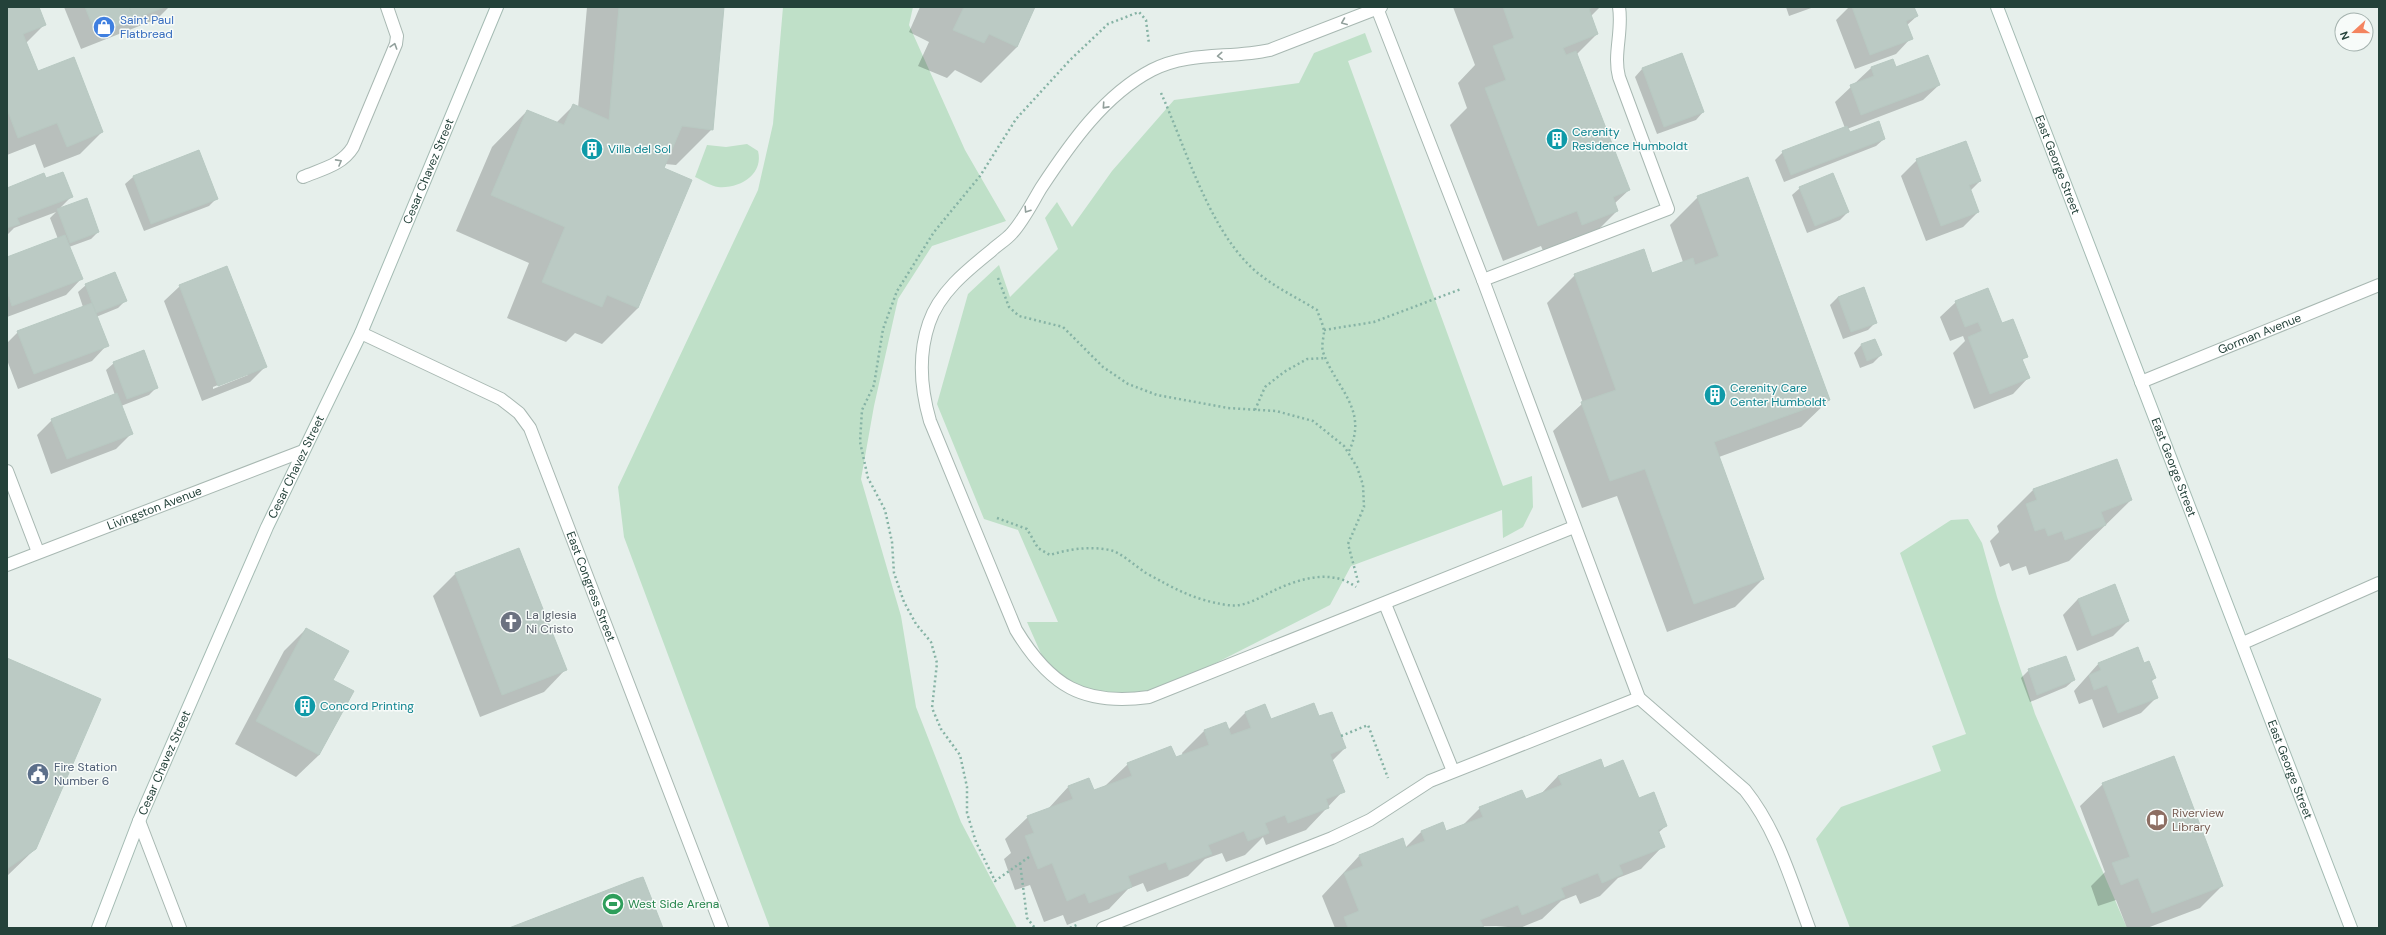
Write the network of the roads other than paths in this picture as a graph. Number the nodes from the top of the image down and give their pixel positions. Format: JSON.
{"nodes":[{"id":1,"x":387,"y":7,"type":"edge"},
{"id":2,"x":497,"y":7,"type":"edge"},
{"id":3,"x":1619,"y":7,"type":"edge"},
{"id":4,"x":1997,"y":7,"type":"edge"},
{"id":5,"x":1379,"y":8,"type":"edge"},
{"id":6,"x":303,"y":177,"type":"dead end"},
{"id":7,"x":1483,"y":280,"type":"junction"},
{"id":8,"x":2379,"y":285,"type":"edge"},
{"id":9,"x":361,"y":333,"type":"junction"},
{"id":10,"x":2140,"y":382,"type":"junction"},
{"id":11,"x":302,"y":451,"type":"junction"},
{"id":12,"x":7,"y":471,"type":"edge"},
{"id":13,"x":1574,"y":527,"type":"junction"},
{"id":14,"x":38,"y":552,"type":"junction"},
{"id":15,"x":7,"y":565,"type":"edge"},
{"id":16,"x":2379,"y":583,"type":"edge"},
{"id":17,"x":1385,"y":604,"type":"junction"},
{"id":18,"x":2243,"y":643,"type":"junction"},
{"id":19,"x":1639,"y":698,"type":"junction"},
{"id":20,"x":1453,"y":771,"type":"junction"},
{"id":21,"x":139,"y":821,"type":"junction"},
{"id":22,"x":98,"y":928,"type":"edge"},
{"id":23,"x":180,"y":928,"type":"edge"},
{"id":24,"x":722,"y":928,"type":"edge"},
{"id":25,"x":1103,"y":928,"type":"edge"},
{"id":26,"x":1809,"y":928,"type":"edge"},
{"id":27,"x":2351,"y":928,"type":"edge"}],
"edges":[{"from":6,"to":1,"type":"street","one_way":true},
{"from":2,"to":9,"type":"street","name":"Cesar Chavez Street"},
{"from":3,"to":7,"type":"street"},
{"from":4,"to":10,"type":"street","name":"East George Street"},
{"from":5,"to":7,"type":"street"},
{"from":5,"to":17,"type":"street","one_way":true},
{"from":7,"to":13,"type":"street"},
{"from":8,"to":10,"type":"street","name":"Gorman Avenue"},
{"from":9,"to":11,"type":"street","name":"Cesar Chavez Street"},
{"from":9,"to":24,"type":"street","name":"East Congress Street"},
{"from":10,"to":18,"type":"street","name":"East George Street"},
{"from":11,"to":14,"type":"street","name":"Livingston Avenue"},
{"from":11,"to":21,"type":"street","name":"Cesar Chavez Street"},
{"from":12,"to":14,"type":"street"},
{"from":13,"to":17,"type":"street"},
{"from":13,"to":19,"type":"street"},
{"from":14,"to":15,"type":"street","name":"Livingston Avenue"},
{"from":16,"to":18,"type":"street"},
{"from":17,"to":20,"type":"street"},
{"from":18,"to":27,"type":"street","name":"East George Street"},
{"from":19,"to":20,"type":"street"},
{"from":19,"to":26,"type":"street"},
{"from":20,"to":25,"type":"street"},
{"from":21,"to":22,"type":"street","name":"Cesar Chavez Street"},
{"from":21,"to":23,"type":"street"}]}
